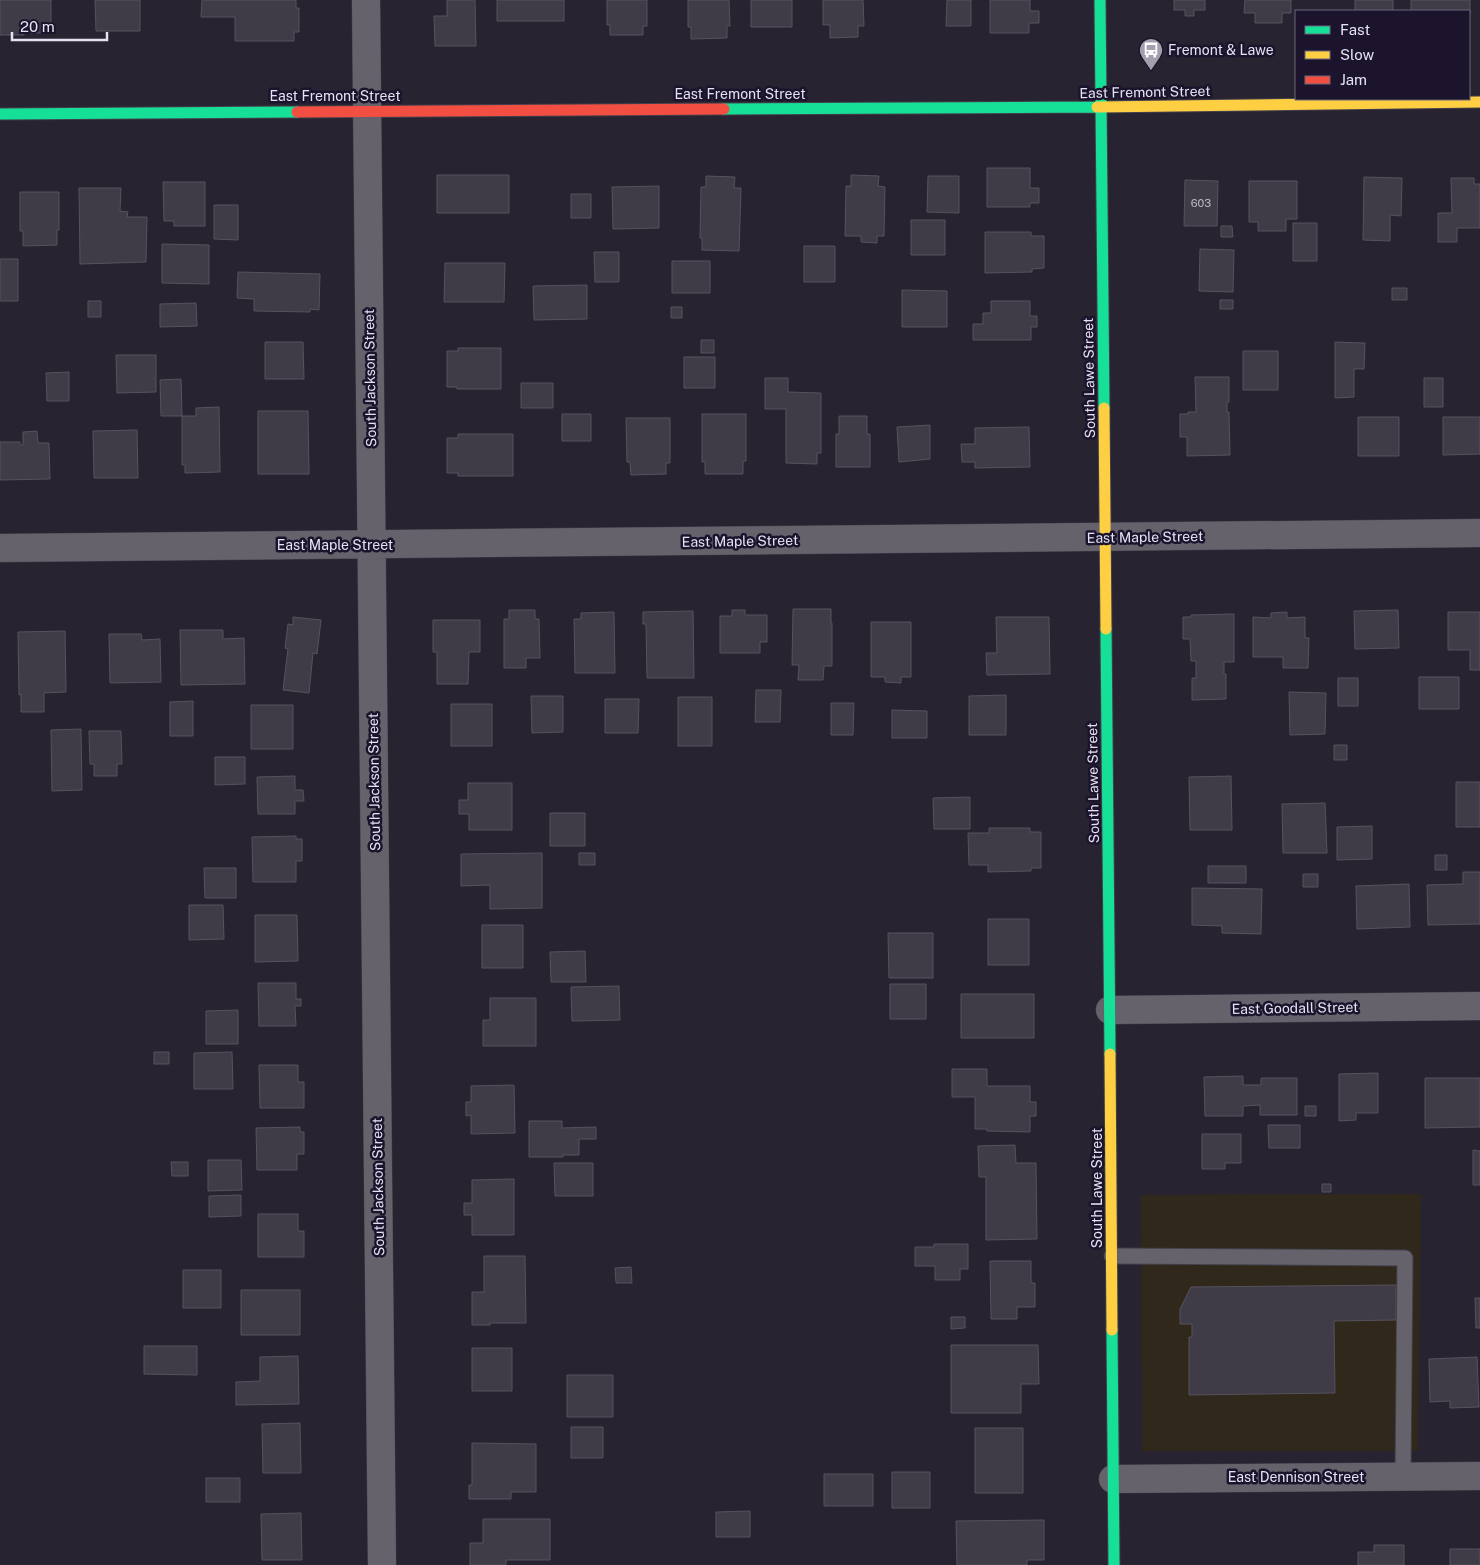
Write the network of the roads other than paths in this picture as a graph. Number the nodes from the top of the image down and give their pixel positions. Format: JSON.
{"nodes":[{"id":1,"x":366,"y":0,"type":"edge"},
{"id":2,"x":1100,"y":0,"type":"edge"},
{"id":3,"x":1480,"y":102,"type":"edge"},
{"id":4,"x":1101,"y":107,"type":"junction"},
{"id":5,"x":368,"y":111,"type":"junction"},
{"id":6,"x":0,"y":114,"type":"edge"},
{"id":7,"x":1480,"y":533,"type":"edge"},
{"id":8,"x":1105,"y":538,"type":"junction"},
{"id":9,"x":372,"y":545,"type":"junction"},
{"id":10,"x":0,"y":548,"type":"edge"},
{"id":11,"x":1480,"y":1006,"type":"edge"},
{"id":12,"x":1110,"y":1010,"type":"junction"},
{"id":13,"x":1112,"y":1256,"type":"junction"},
{"id":14,"x":1480,"y":1476,"type":"edge"},
{"id":15,"x":1402,"y":1477,"type":"junction"},
{"id":16,"x":1113,"y":1479,"type":"junction"},
{"id":17,"x":382,"y":1565,"type":"edge"},
{"id":18,"x":1114,"y":1565,"type":"edge"}],
"edges":[{"from":1,"to":5,"type":"street","name":"South Jackson Street"},
{"from":2,"to":4,"type":"main road","name":"South Lawe Street"},
{"from":3,"to":4,"type":"main road","name":"East Fremont Street"},
{"from":4,"to":5,"type":"main road","name":"East Fremont Street"},
{"from":4,"to":8,"type":"main road","name":"South Lawe Street"},
{"from":5,"to":6,"type":"main road","name":"East Fremont Street"},
{"from":5,"to":9,"type":"street","name":"South Jackson Street"},
{"from":7,"to":8,"type":"street","name":"East Maple Street"},
{"from":8,"to":9,"type":"street","name":"East Maple Street"},
{"from":8,"to":12,"type":"main road","name":"South Lawe Street"},
{"from":9,"to":10,"type":"street","name":"East Maple Street"},
{"from":9,"to":17,"type":"street","name":"South Jackson Street"},
{"from":11,"to":12,"type":"street","name":"East Goodall Street"},
{"from":12,"to":13,"type":"main road","name":"South Lawe Street"},
{"from":13,"to":15,"type":"lane"},
{"from":13,"to":16,"type":"main road","name":"South Lawe Street"},
{"from":14,"to":15,"type":"street","name":"East Dennison Street"},
{"from":15,"to":16,"type":"street","name":"East Dennison Street"},
{"from":16,"to":18,"type":"main road","name":"South Lawe Street"}]}
